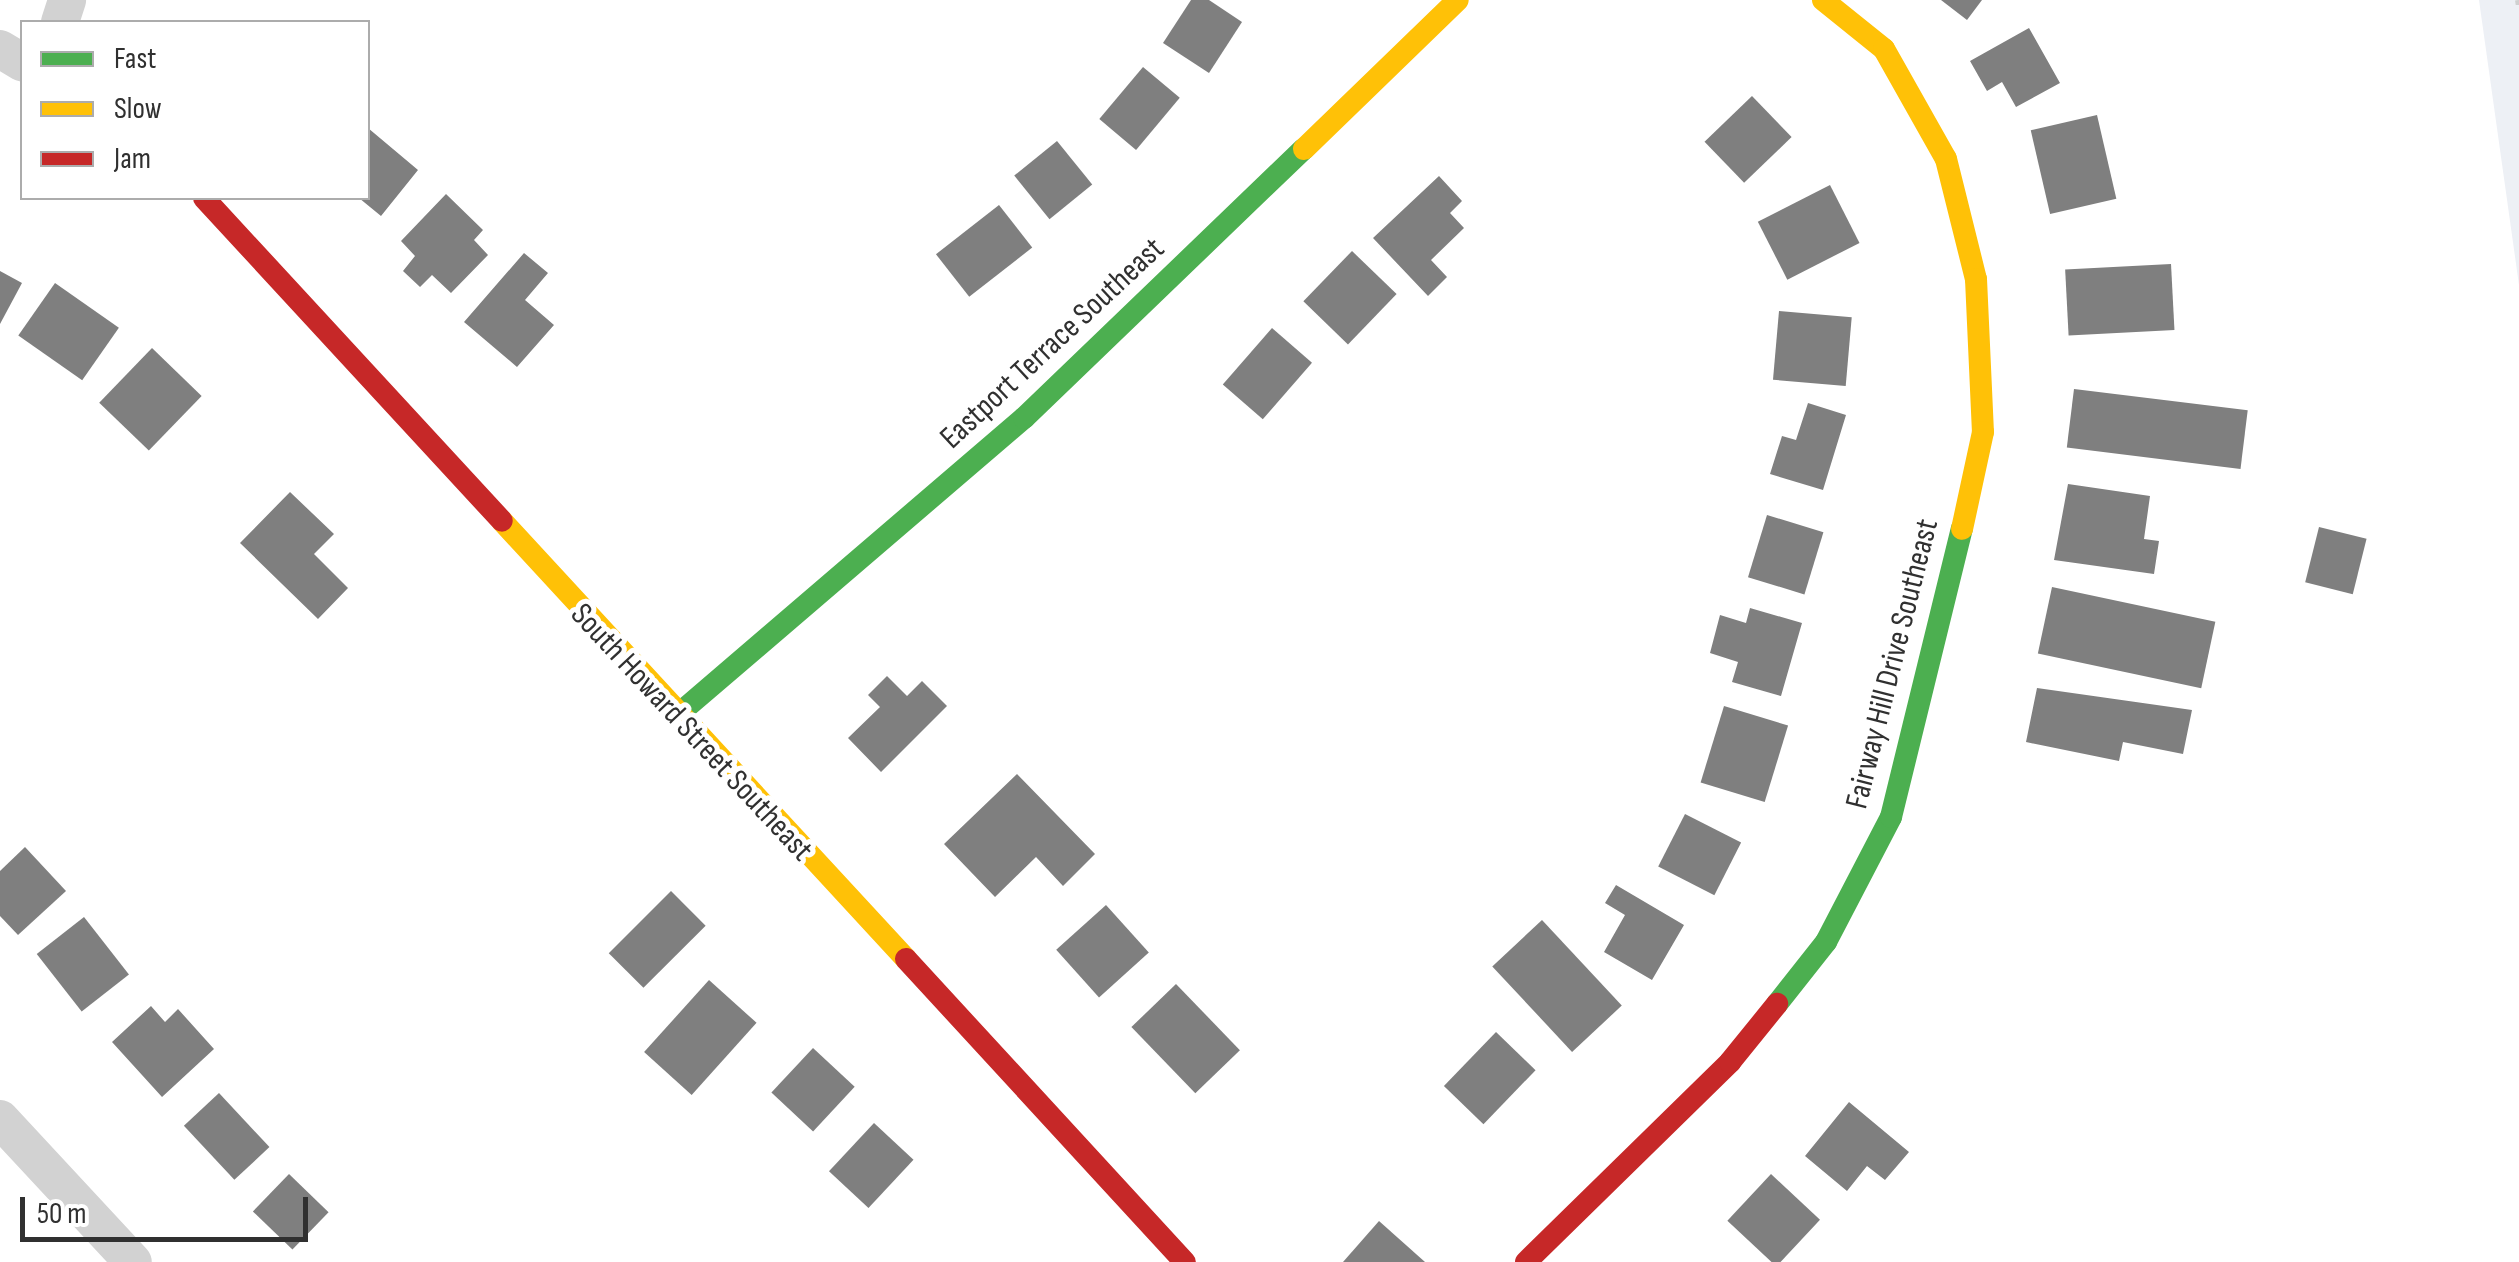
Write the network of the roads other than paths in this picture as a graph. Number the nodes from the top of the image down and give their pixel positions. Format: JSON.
{"nodes":[{"id":1,"x":1458,"y":0,"type":"edge"},
{"id":2,"x":1822,"y":0,"type":"edge"},
{"id":3,"x":206,"y":200,"type":"edge"},
{"id":4,"x":675,"y":717,"type":"junction"},
{"id":5,"x":0,"y":1119,"type":"edge"},
{"id":6,"x":133,"y":1262,"type":"edge"},
{"id":7,"x":1185,"y":1262,"type":"edge"},
{"id":8,"x":1526,"y":1262,"type":"edge"}],
"edges":[{"from":1,"to":4,"type":"street","name":"Eastport Terrace Southeast"},
{"from":2,"to":8,"type":"street","name":"Fairway Hill Drive Southeast"},
{"from":3,"to":4,"type":"street","name":"South Howard Street Southeast"},
{"from":4,"to":7,"type":"street","name":"South Howard Street Southeast"},
{"from":5,"to":6,"type":"street"}]}
